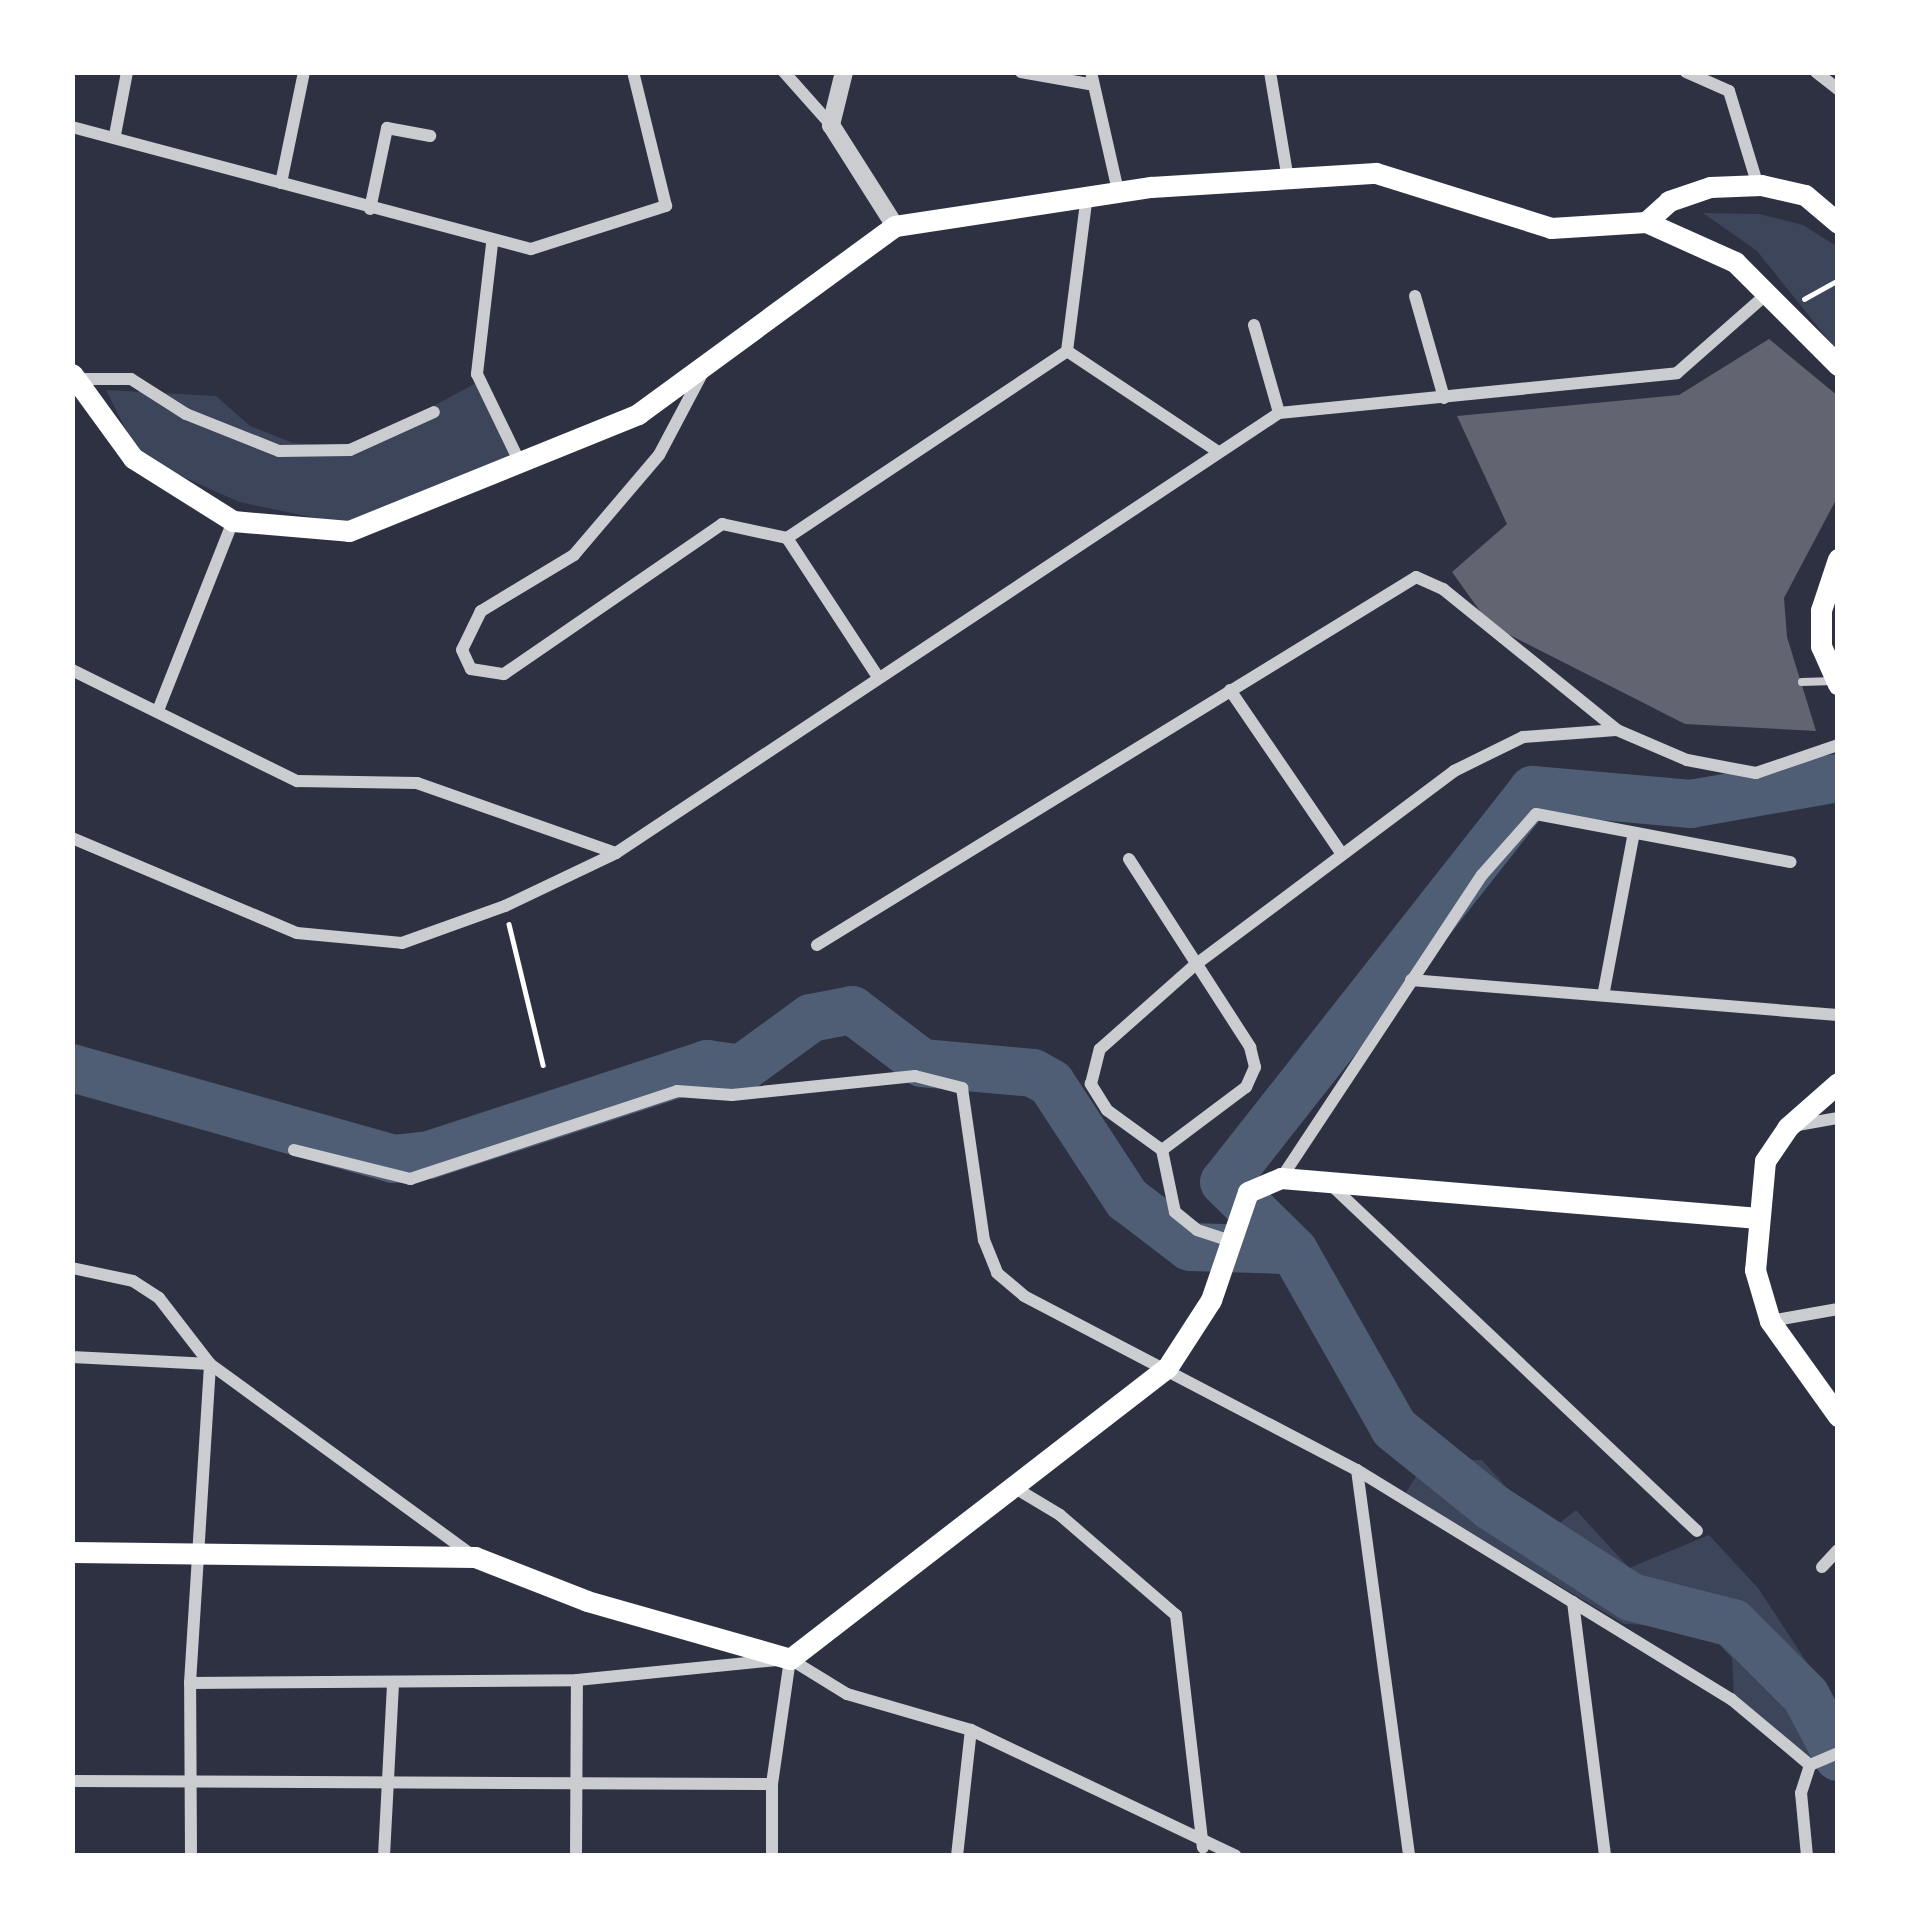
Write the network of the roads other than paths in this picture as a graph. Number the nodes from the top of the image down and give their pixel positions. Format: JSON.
{"nodes":[{"id":1,"x":127,"y":72,"type":"edge"},
{"id":2,"x":304,"y":72,"type":"edge"},
{"id":3,"x":633,"y":72,"type":"edge"},
{"id":4,"x":784,"y":72,"type":"edge"},
{"id":5,"x":844,"y":72,"type":"edge"},
{"id":6,"x":1021,"y":72,"type":"edge"},
{"id":7,"x":1270,"y":72,"type":"edge"},
{"id":8,"x":1686,"y":72,"type":"edge"},
{"id":9,"x":1816,"y":72,"type":"edge"},
{"id":10,"x":1090,"y":78,"type":"edge"},
{"id":11,"x":1838,"y":88,"type":"edge"},
{"id":12,"x":831,"y":125,"type":"junction"},
{"id":13,"x":72,"y":127,"type":"edge"},
{"id":14,"x":115,"y":135,"type":"junction"},
{"id":15,"x":430,"y":136,"type":"dead end"},
{"id":16,"x":1287,"y":174,"type":"junction"},
{"id":17,"x":281,"y":183,"type":"junction"},
{"id":18,"x":1757,"y":186,"type":"junction"},
{"id":19,"x":1118,"y":191,"type":"junction"},
{"id":20,"x":1087,"y":195,"type":"junction"},
{"id":21,"x":370,"y":208,"type":"junction"},
{"id":22,"x":1646,"y":222,"type":"junction"},
{"id":23,"x":1838,"y":223,"type":"edge"},
{"id":24,"x":896,"y":226,"type":"junction"},
{"id":25,"x":492,"y":244,"type":"junction"},
{"id":26,"x":1771,"y":290,"type":"junction"},
{"id":27,"x":1415,"y":296,"type":"dead end"},
{"id":28,"x":1254,"y":325,"type":"dead end"},
{"id":29,"x":1066,"y":351,"type":"junction"},
{"id":30,"x":1838,"y":365,"type":"edge"},
{"id":31,"x":704,"y":368,"type":"junction"},
{"id":32,"x":73,"y":376,"type":"edge"},
{"id":33,"x":1444,"y":398,"type":"junction"},
{"id":34,"x":434,"y":412,"type":"dead end"},
{"id":35,"x":1279,"y":413,"type":"junction"},
{"id":36,"x":1217,"y":451,"type":"junction"},
{"id":37,"x":521,"y":465,"type":"junction"},
{"id":38,"x":233,"y":521,"type":"junction"},
{"id":39,"x":787,"y":538,"type":"junction"},
{"id":40,"x":1838,"y":559,"type":"edge"},
{"id":41,"x":72,"y":670,"type":"edge"},
{"id":42,"x":876,"y":674,"type":"junction"},
{"id":43,"x":1802,"y":682,"type":"dead end"},
{"id":44,"x":1837,"y":683,"type":"edge"},
{"id":45,"x":1230,"y":690,"type":"junction"},
{"id":46,"x":159,"y":708,"type":"junction"},
{"id":47,"x":1617,"y":730,"type":"junction"},
{"id":48,"x":1838,"y":745,"type":"edge"},
{"id":49,"x":1633,"y":838,"type":"junction"},
{"id":50,"x":72,"y":839,"type":"edge"},
{"id":51,"x":1340,"y":851,"type":"junction"},
{"id":52,"x":616,"y":853,"type":"junction"},
{"id":53,"x":1129,"y":859,"type":"dead end"},
{"id":54,"x":1791,"y":862,"type":"dead end"},
{"id":55,"x":817,"y":945,"type":"dead end"},
{"id":56,"x":1195,"y":965,"type":"junction"},
{"id":57,"x":1411,"y":980,"type":"junction"},
{"id":58,"x":1604,"y":991,"type":"junction"},
{"id":59,"x":1838,"y":1016,"type":"edge"},
{"id":60,"x":1838,"y":1083,"type":"edge"},
{"id":61,"x":1838,"y":1118,"type":"edge"},
{"id":62,"x":1788,"y":1126,"type":"junction"},
{"id":63,"x":294,"y":1150,"type":"dead end"},
{"id":64,"x":1162,"y":1150,"type":"junction"},
{"id":65,"x":1281,"y":1178,"type":"junction"},
{"id":66,"x":1330,"y":1183,"type":"junction"},
{"id":67,"x":1758,"y":1218,"type":"junction"},
{"id":68,"x":1228,"y":1240,"type":"junction"},
{"id":69,"x":72,"y":1268,"type":"edge"},
{"id":70,"x":1838,"y":1309,"type":"edge"},
{"id":71,"x":1770,"y":1321,"type":"junction"},
{"id":72,"x":72,"y":1357,"type":"edge"},
{"id":73,"x":210,"y":1364,"type":"junction"},
{"id":74,"x":1167,"y":1369,"type":"junction"},
{"id":75,"x":1838,"y":1416,"type":"edge"},
{"id":76,"x":1357,"y":1470,"type":"junction"},
{"id":77,"x":1008,"y":1484,"type":"junction"},
{"id":78,"x":1697,"y":1531,"type":"dead end"},
{"id":79,"x":1838,"y":1550,"type":"edge"},
{"id":80,"x":72,"y":1552,"type":"edge"},
{"id":81,"x":195,"y":1556,"type":"junction"},
{"id":82,"x":475,"y":1557,"type":"junction"},
{"id":83,"x":1822,"y":1567,"type":"dead end"},
{"id":84,"x":1573,"y":1602,"type":"junction"},
{"id":85,"x":790,"y":1659,"type":"junction"},
{"id":86,"x":578,"y":1680,"type":"junction"},
{"id":87,"x":190,"y":1683,"type":"junction"},
{"id":88,"x":393,"y":1684,"type":"junction"},
{"id":89,"x":971,"y":1730,"type":"junction"},
{"id":90,"x":1831,"y":1754,"type":"edge"},
{"id":91,"x":1810,"y":1765,"type":"junction"},
{"id":92,"x":190,"y":1777,"type":"junction"},
{"id":93,"x":72,"y":1781,"type":"edge"},
{"id":94,"x":576,"y":1782,"type":"junction"},
{"id":95,"x":772,"y":1784,"type":"junction"},
{"id":96,"x":385,"y":1786,"type":"junction"},
{"id":97,"x":1203,"y":1846,"type":"junction"},
{"id":98,"x":191,"y":1856,"type":"edge"},
{"id":99,"x":384,"y":1856,"type":"edge"},
{"id":100,"x":576,"y":1856,"type":"edge"},
{"id":101,"x":772,"y":1856,"type":"edge"},
{"id":102,"x":957,"y":1856,"type":"edge"},
{"id":103,"x":1236,"y":1856,"type":"edge"},
{"id":104,"x":1409,"y":1856,"type":"edge"},
{"id":105,"x":1605,"y":1856,"type":"edge"},
{"id":106,"x":1807,"y":1856,"type":"edge"}],
"edges":[{"from":1,"to":14,"type":"street"},
{"from":2,"to":17,"type":"street"},
{"from":3,"to":25,"type":"street"},
{"from":4,"to":12,"type":"street"},
{"from":5,"to":12,"type":"street"},
{"from":6,"to":10,"type":"street"},
{"from":7,"to":16,"type":"street"},
{"from":8,"to":18,"type":"street"},
{"from":9,"to":11,"type":"street"},
{"from":10,"to":19,"type":"street"},
{"from":12,"to":24,"type":"street"},
{"from":13,"to":14,"type":"street"},
{"from":14,"to":17,"type":"street"},
{"from":15,"to":21,"type":"street"},
{"from":16,"to":19,"type":"main road"},
{"from":16,"to":22,"type":"main road"},
{"from":17,"to":21,"type":"street"},
{"from":18,"to":22,"type":"main road"},
{"from":18,"to":23,"type":"main road"},
{"from":19,"to":20,"type":"main road"},
{"from":20,"to":24,"type":"main road"},
{"from":20,"to":29,"type":"street"},
{"from":21,"to":25,"type":"street"},
{"from":22,"to":26,"type":"main road"},
{"from":24,"to":31,"type":"main road"},
{"from":25,"to":37,"type":"street"},
{"from":26,"to":30,"type":"main road"},
{"from":26,"to":33,"type":"street"},
{"from":27,"to":33,"type":"street"},
{"from":28,"to":35,"type":"street"},
{"from":29,"to":36,"type":"street"},
{"from":29,"to":39,"type":"street"},
{"from":31,"to":37,"type":"main road"},
{"from":31,"to":39,"type":"street"},
{"from":32,"to":34,"type":"street"},
{"from":32,"to":38,"type":"main road"},
{"from":33,"to":35,"type":"street"},
{"from":35,"to":36,"type":"street"},
{"from":36,"to":42,"type":"street"},
{"from":37,"to":38,"type":"main road"},
{"from":38,"to":46,"type":"street"},
{"from":39,"to":42,"type":"street"},
{"from":40,"to":44,"type":"main road"},
{"from":41,"to":46,"type":"street"},
{"from":42,"to":52,"type":"street"},
{"from":43,"to":44,"type":"lane"},
{"from":45,"to":47,"type":"street"},
{"from":45,"to":51,"type":"street"},
{"from":45,"to":55,"type":"street"},
{"from":46,"to":52,"type":"street"},
{"from":47,"to":48,"type":"street"},
{"from":47,"to":51,"type":"street"},
{"from":49,"to":54,"type":"street"},
{"from":49,"to":57,"type":"street"},
{"from":49,"to":58,"type":"street"},
{"from":50,"to":52,"type":"street"},
{"from":51,"to":56,"type":"street"},
{"from":53,"to":56,"type":"street"},
{"from":56,"to":64,"type":"street"},
{"from":56,"to":64,"type":"street"},
{"from":57,"to":58,"type":"street"},
{"from":57,"to":65,"type":"street"},
{"from":58,"to":59,"type":"street"},
{"from":60,"to":62,"type":"main road"},
{"from":61,"to":62,"type":"street"},
{"from":62,"to":67,"type":"main road"},
{"from":63,"to":74,"type":"street"},
{"from":64,"to":68,"type":"street"},
{"from":65,"to":66,"type":"main road"},
{"from":65,"to":68,"type":"main road"},
{"from":66,"to":67,"type":"main road"},
{"from":66,"to":78,"type":"street"},
{"from":67,"to":71,"type":"main road"},
{"from":68,"to":74,"type":"main road"},
{"from":69,"to":73,"type":"street"},
{"from":70,"to":71,"type":"street"},
{"from":71,"to":75,"type":"main road"},
{"from":72,"to":73,"type":"street"},
{"from":73,"to":81,"type":"street"},
{"from":73,"to":82,"type":"street"},
{"from":74,"to":76,"type":"street"},
{"from":74,"to":77,"type":"main road"},
{"from":76,"to":84,"type":"street"},
{"from":76,"to":104,"type":"street"},
{"from":77,"to":85,"type":"main road"},
{"from":77,"to":97,"type":"street"},
{"from":79,"to":83,"type":"street"},
{"from":80,"to":81,"type":"main road"},
{"from":81,"to":82,"type":"main road"},
{"from":81,"to":87,"type":"street"},
{"from":82,"to":85,"type":"main road"},
{"from":84,"to":91,"type":"street"},
{"from":84,"to":105,"type":"street"},
{"from":85,"to":86,"type":"street"},
{"from":85,"to":89,"type":"street"},
{"from":85,"to":95,"type":"street"},
{"from":86,"to":88,"type":"street"},
{"from":86,"to":94,"type":"street"},
{"from":87,"to":88,"type":"street"},
{"from":87,"to":92,"type":"street"},
{"from":88,"to":96,"type":"street"},
{"from":89,"to":97,"type":"street"},
{"from":89,"to":102,"type":"street"},
{"from":90,"to":91,"type":"street"},
{"from":91,"to":106,"type":"street"},
{"from":92,"to":93,"type":"street"},
{"from":92,"to":96,"type":"street"},
{"from":92,"to":98,"type":"street"},
{"from":94,"to":95,"type":"street"},
{"from":94,"to":96,"type":"street"},
{"from":94,"to":100,"type":"street"},
{"from":95,"to":101,"type":"street"},
{"from":96,"to":99,"type":"street"},
{"from":97,"to":103,"type":"street"}]}
